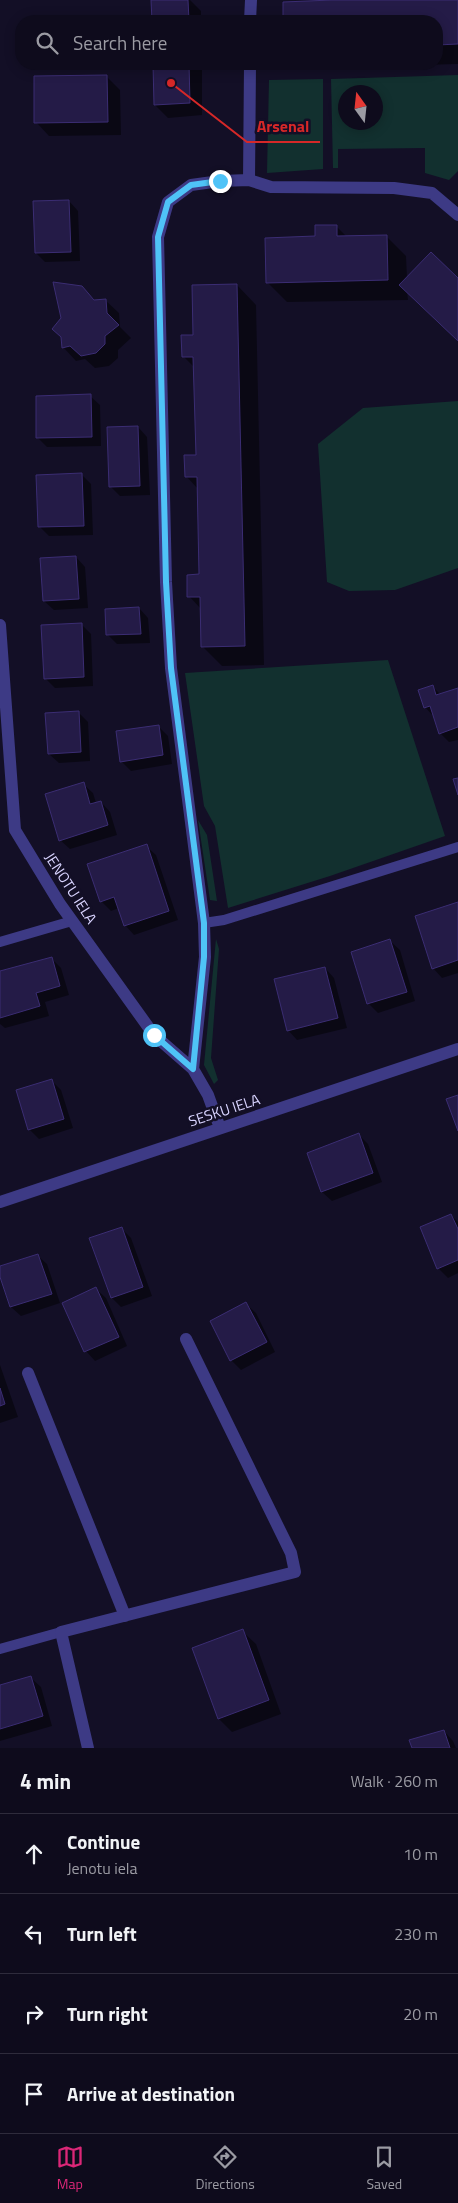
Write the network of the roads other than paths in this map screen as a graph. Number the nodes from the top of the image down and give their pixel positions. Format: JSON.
{"nodes":[{"id":1,"x":251,"y":0,"type":"edge"},
{"id":2,"x":250,"y":15,"type":"edge"},
{"id":3,"x":250,"y":70,"type":"edge"},
{"id":4,"x":249,"y":180,"type":"junction"},
{"id":5,"x":458,"y":215,"type":"edge"},
{"id":6,"x":0,"y":626,"type":"edge"},
{"id":7,"x":458,"y":847,"type":"edge"},
{"id":8,"x":72,"y":921,"type":"junction"},
{"id":9,"x":204,"y":923,"type":"junction"},
{"id":10,"x":0,"y":942,"type":"edge"},
{"id":11,"x":458,"y":1049,"type":"edge"},
{"id":12,"x":193,"y":1069,"type":"junction"},
{"id":13,"x":220,"y":1128,"type":"junction"},
{"id":14,"x":0,"y":1202,"type":"edge"},
{"id":15,"x":186,"y":1338,"type":"dead end"},
{"id":16,"x":28,"y":1373,"type":"dead end"},
{"id":17,"x":125,"y":1616,"type":"junction"},
{"id":18,"x":61,"y":1632,"type":"junction"},
{"id":19,"x":0,"y":1649,"type":"edge"},
{"id":20,"x":88,"y":1748,"type":"edge"}],
"edges":[{"from":1,"to":2,"type":"street"},
{"from":3,"to":4,"type":"street"},
{"from":4,"to":5,"type":"street"},
{"from":4,"to":9,"type":"street"},
{"from":6,"to":8,"type":"street","name":"JENOTU IELA"},
{"from":7,"to":9,"type":"lane"},
{"from":8,"to":10,"type":"lane"},
{"from":8,"to":12,"type":"street","name":"JENOTU IELA"},
{"from":9,"to":12,"type":"street"},
{"from":11,"to":13,"type":"street","name":"SESKU IELA"},
{"from":12,"to":13,"type":"street","name":"JENOTU IELA"},
{"from":13,"to":14,"type":"street","name":"SESKU IELA"},
{"from":15,"to":17,"type":"street"},
{"from":16,"to":17,"type":"street"},
{"from":17,"to":18,"type":"street"},
{"from":18,"to":19,"type":"lane"},
{"from":18,"to":20,"type":"street"}]}
